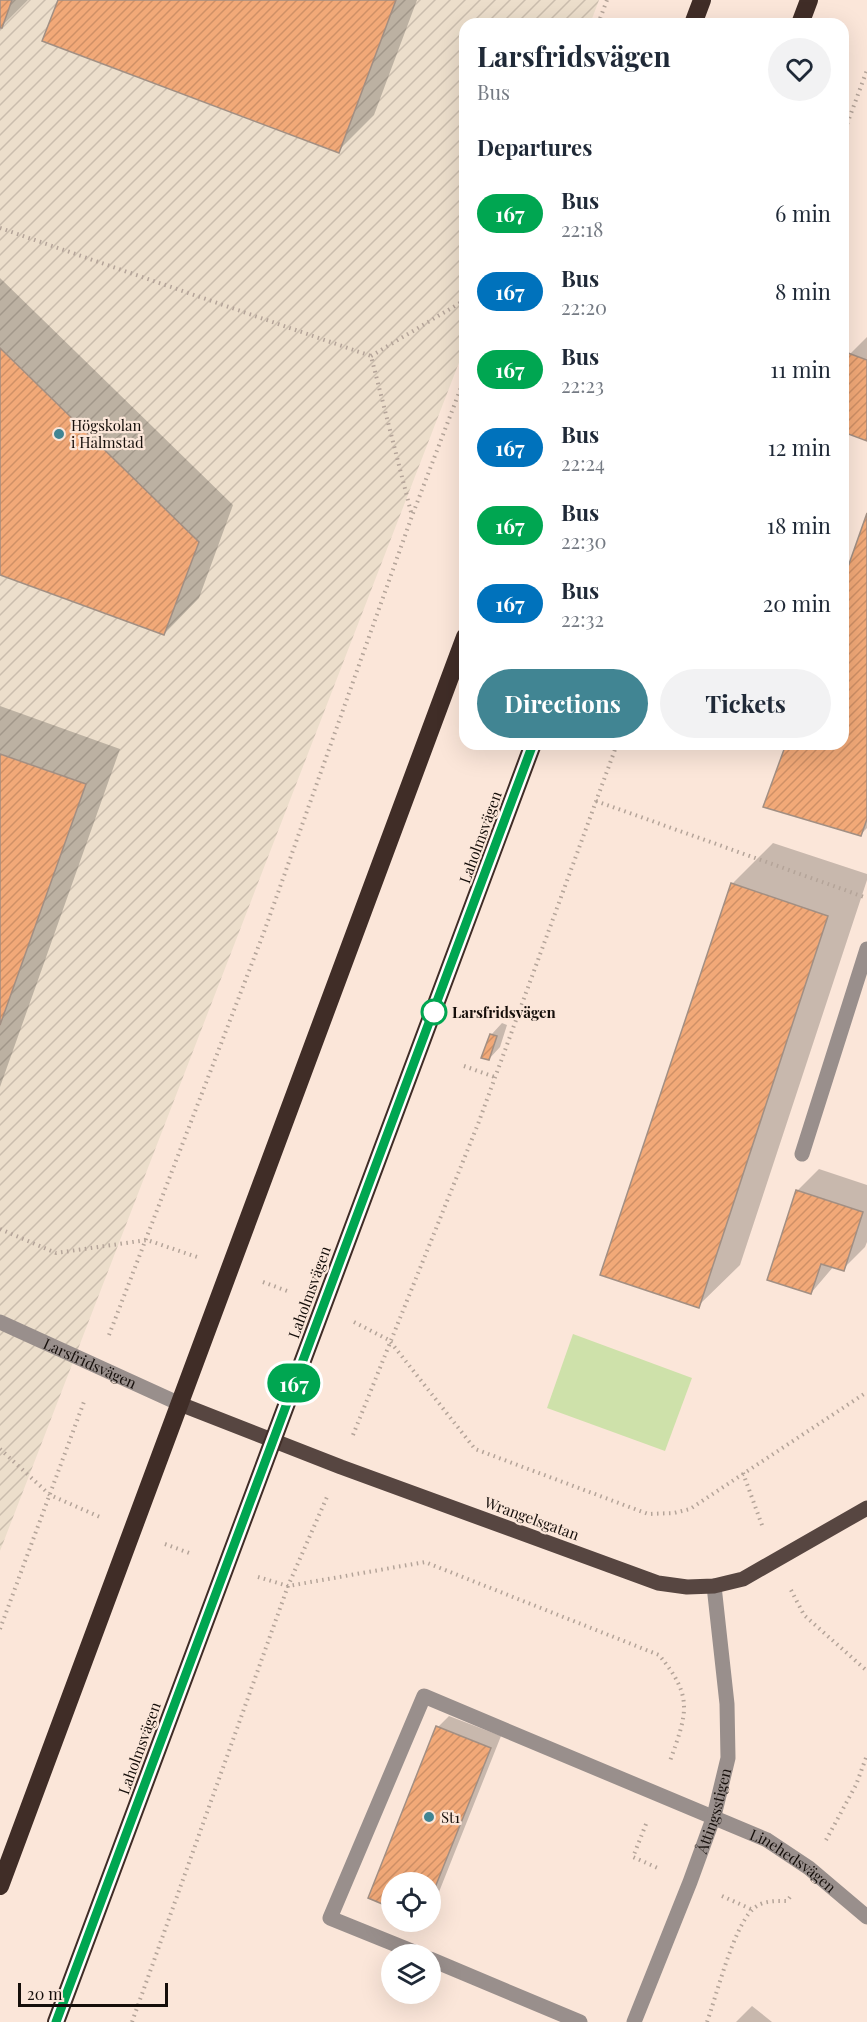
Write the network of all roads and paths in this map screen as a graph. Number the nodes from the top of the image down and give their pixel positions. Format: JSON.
{"nodes":[{"id":1,"x":607,"y":0,"type":"edge"},
{"id":2,"x":702,"y":0,"type":"edge"},
{"id":3,"x":809,"y":0,"type":"edge"},
{"id":4,"x":600,"y":18,"type":"edge"},
{"id":5,"x":695,"y":18,"type":"edge"},
{"id":6,"x":802,"y":18,"type":"edge"},
{"id":7,"x":867,"y":70,"type":"edge"},
{"id":8,"x":849,"y":119,"type":"edge"},
{"id":9,"x":0,"y":228,"type":"edge"},
{"id":10,"x":459,"y":304,"type":"edge"},
{"id":11,"x":371,"y":356,"type":"junction"},
{"id":12,"x":459,"y":393,"type":"edge"},
{"id":13,"x":412,"y":516,"type":"junction"},
{"id":14,"x":459,"y":653,"type":"edge"},
{"id":15,"x":531,"y":750,"type":"edge"},
{"id":16,"x":615,"y":750,"type":"edge"},
{"id":17,"x":596,"y":801,"type":"junction"},
{"id":18,"x":867,"y":898,"type":"edge"},
{"id":19,"x":867,"y":949,"type":"edge"},
{"id":20,"x":464,"y":1066,"type":"dead end"},
{"id":21,"x":495,"y":1077,"type":"junction"},
{"id":22,"x":802,"y":1154,"type":"dead end"},
{"id":23,"x":0,"y":1322,"type":"edge"},
{"id":24,"x":389,"y":1340,"type":"junction"},
{"id":25,"x":97,"y":1366,"type":"junction"},
{"id":26,"x":867,"y":1392,"type":"edge"},
{"id":27,"x":180,"y":1404,"type":"junction"},
{"id":28,"x":274,"y":1440,"type":"junction"},
{"id":29,"x":0,"y":1449,"type":"edge"},
{"id":30,"x":341,"y":1467,"type":"junction"},
{"id":31,"x":50,"y":1495,"type":"junction"},
{"id":32,"x":867,"y":1508,"type":"edge"},
{"id":33,"x":132,"y":1531,"type":"junction"},
{"id":34,"x":225,"y":1568,"type":"junction"},
{"id":35,"x":288,"y":1586,"type":"junction"},
{"id":36,"x":714,"y":1586,"type":"junction"},
{"id":37,"x":0,"y":1629,"type":"edge"},
{"id":38,"x":867,"y":1755,"type":"edge"},
{"id":39,"x":658,"y":1792,"type":"junction"},
{"id":40,"x":714,"y":1816,"type":"junction"},
{"id":41,"x":810,"y":1868,"type":"junction"},
{"id":42,"x":690,"y":1882,"type":"junction"},
{"id":43,"x":0,"y":1886,"type":"edge"},
{"id":44,"x":753,"y":1910,"type":"junction"},
{"id":45,"x":867,"y":1917,"type":"edge"},
{"id":46,"x":394,"y":1944,"type":"edge"},
{"id":47,"x":441,"y":1964,"type":"edge"},
{"id":48,"x":56,"y":2022,"type":"edge"},
{"id":49,"x":132,"y":2022,"type":"edge"},
{"id":50,"x":580,"y":2022,"type":"edge"},
{"id":51,"x":634,"y":2022,"type":"edge"},
{"id":52,"x":707,"y":2022,"type":"edge"}],
"edges":[{"from":1,"to":4,"type":"path"},
{"from":2,"to":5,"type":"highway"},
{"from":3,"to":6,"type":"highway"},
{"from":7,"to":8,"type":"path"},
{"from":9,"to":11,"type":"path"},
{"from":10,"to":11,"type":"path"},
{"from":11,"to":13,"type":"path"},
{"from":12,"to":13,"type":"path"},
{"from":13,"to":25,"type":"path"},
{"from":14,"to":27,"type":"highway"},
{"from":15,"to":28,"type":"highway","name":"Laholmsvägen"},
{"from":16,"to":17,"type":"path"},
{"from":17,"to":18,"type":"path"},
{"from":17,"to":21,"type":"path"},
{"from":19,"to":22,"type":"street"},
{"from":20,"to":21,"type":"path"},
{"from":21,"to":24,"type":"path"},
{"from":23,"to":25,"type":"street","name":"Larsfridsvägen"},
{"from":24,"to":26,"type":"path"},
{"from":24,"to":30,"type":"path"},
{"from":25,"to":27,"type":"street","name":"Larsfridsvägen"},
{"from":25,"to":31,"type":"path"},
{"from":27,"to":28,"type":"main road","name":"Wrangelsgatan"},
{"from":27,"to":33,"type":"highway"},
{"from":28,"to":30,"type":"main road","name":"Wrangelsgatan"},
{"from":28,"to":34,"type":"highway","name":"Laholmsvägen"},
{"from":29,"to":31,"type":"path"},
{"from":30,"to":35,"type":"path"},
{"from":30,"to":36,"type":"main road","name":"Wrangelsgatan"},
{"from":31,"to":33,"type":"path"},
{"from":31,"to":37,"type":"path"},
{"from":32,"to":36,"type":"main road","name":"Wrangelsgatan"},
{"from":33,"to":34,"type":"path"},
{"from":33,"to":43,"type":"highway"},
{"from":34,"to":35,"type":"path"},
{"from":34,"to":48,"type":"highway","name":"Laholmsvägen"},
{"from":35,"to":39,"type":"path"},
{"from":35,"to":49,"type":"path"},
{"from":36,"to":40,"type":"street","name":"Åttingsstigen"},
{"from":38,"to":41,"type":"path"},
{"from":39,"to":40,"type":"street","name":"Linehedsvägen"},
{"from":39,"to":42,"type":"path"},
{"from":39,"to":46,"type":"street","name":"Linehedsvägen"},
{"from":40,"to":41,"type":"street","name":"Linehedsvägen"},
{"from":40,"to":42,"type":"street","name":"Åttingsstigen"},
{"from":41,"to":44,"type":"path"},
{"from":41,"to":45,"type":"street","name":"Linehedsvägen"},
{"from":42,"to":44,"type":"path"},
{"from":42,"to":51,"type":"street","name":"Åttingsstigen"},
{"from":44,"to":52,"type":"path"},
{"from":47,"to":50,"type":"street"}]}
